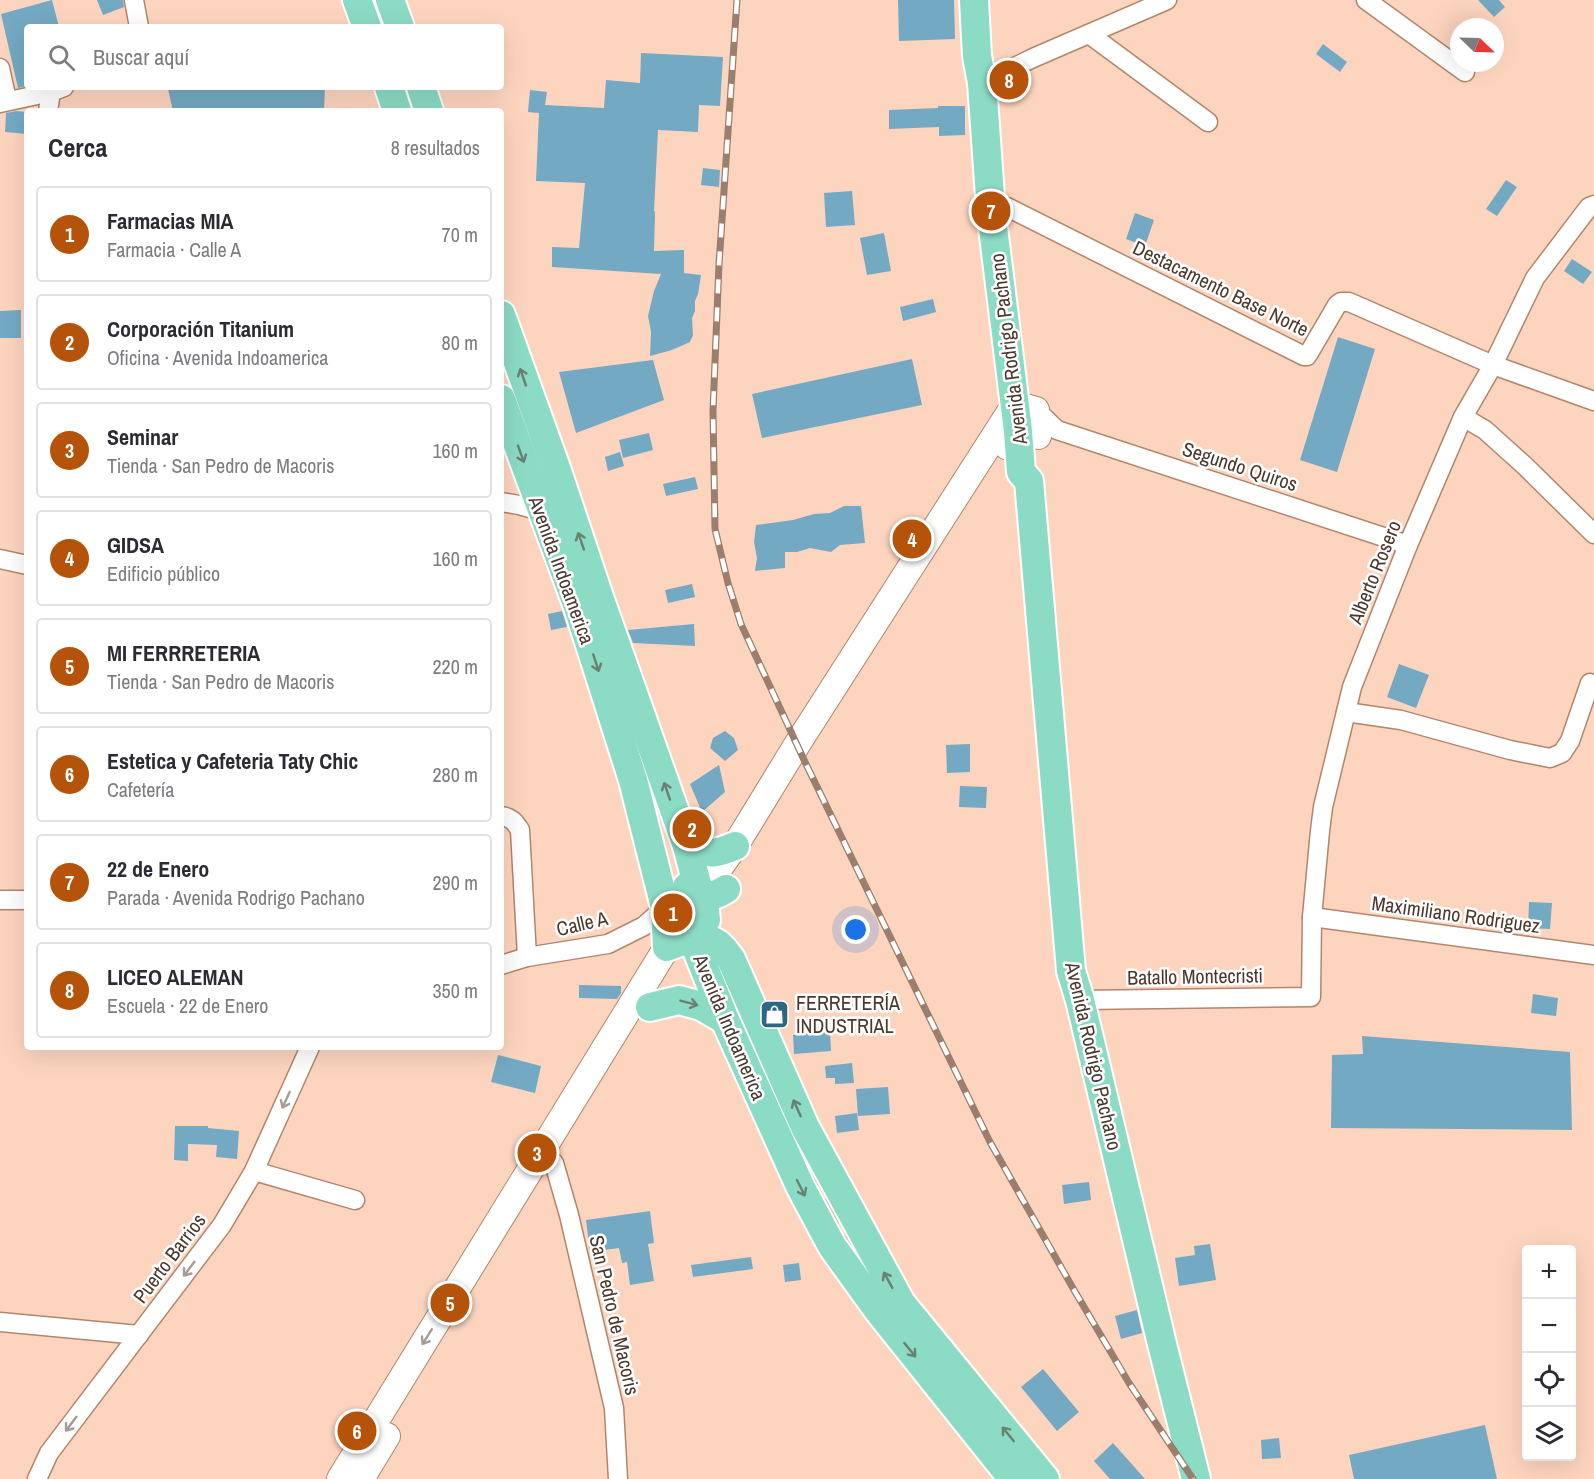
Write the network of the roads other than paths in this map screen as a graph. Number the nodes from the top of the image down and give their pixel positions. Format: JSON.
{"nodes":[{"id":1,"x":134,"y":0,"type":"edge"},
{"id":2,"x":357,"y":0,"type":"edge"},
{"id":3,"x":390,"y":0,"type":"edge"},
{"id":4,"x":974,"y":0,"type":"edge"},
{"id":5,"x":992,"y":0,"type":"edge"},
{"id":6,"x":1167,"y":0,"type":"edge"},
{"id":7,"x":1366,"y":0,"type":"edge"},
{"id":8,"x":138,"y":24,"type":"edge"},
{"id":9,"x":366,"y":24,"type":"edge"},
{"id":10,"x":399,"y":24,"type":"edge"},
{"id":11,"x":1089,"y":34,"type":"junction"},
{"id":12,"x":1450,"y":61,"type":"edge"},
{"id":13,"x":0,"y":68,"type":"edge"},
{"id":14,"x":989,"y":80,"type":"junction"},
{"id":15,"x":57,"y":90,"type":"edge"},
{"id":16,"x":390,"y":90,"type":"edge"},
{"id":17,"x":422,"y":90,"type":"edge"},
{"id":18,"x":4,"y":102,"type":"edge"},
{"id":19,"x":49,"y":108,"type":"edge"},
{"id":20,"x":397,"y":108,"type":"edge"},
{"id":21,"x":428,"y":108,"type":"edge"},
{"id":22,"x":1208,"y":122,"type":"dead end"},
{"id":23,"x":1594,"y":205,"type":"edge"},
{"id":24,"x":1007,"y":207,"type":"junction"},
{"id":25,"x":504,"y":323,"type":"edge"},
{"id":26,"x":1493,"y":365,"type":"junction"},
{"id":27,"x":1594,"y":401,"type":"edge"},
{"id":28,"x":504,"y":407,"type":"edge"},
{"id":29,"x":1463,"y":417,"type":"junction"},
{"id":30,"x":1033,"y":422,"type":"junction"},
{"id":31,"x":504,"y":502,"type":"edge"},
{"id":32,"x":541,"y":511,"type":"junction"},
{"id":33,"x":1594,"y":534,"type":"edge"},
{"id":34,"x":1408,"y":545,"type":"junction"},
{"id":35,"x":0,"y":560,"type":"edge"},
{"id":36,"x":24,"y":564,"type":"edge"},
{"id":37,"x":1590,"y":683,"type":"dead end"},
{"id":38,"x":1346,"y":712,"type":"junction"},
{"id":39,"x":508,"y":820,"type":"edge"},
{"id":40,"x":650,"y":846,"type":"junction"},
{"id":41,"x":687,"y":846,"type":"junction"},
{"id":42,"x":735,"y":846,"type":"junction"},
{"id":43,"x":0,"y":900,"type":"edge"},
{"id":44,"x":24,"y":900,"type":"edge"},
{"id":45,"x":692,"y":917,"type":"junction"},
{"id":46,"x":1312,"y":917,"type":"junction"},
{"id":47,"x":1594,"y":955,"type":"edge"},
{"id":48,"x":527,"y":957,"type":"junction"},
{"id":49,"x":731,"y":959,"type":"junction"},
{"id":50,"x":504,"y":964,"type":"edge"},
{"id":51,"x":1311,"y":997,"type":"joint"},
{"id":52,"x":1080,"y":1000,"type":"junction"},
{"id":53,"x":650,"y":1007,"type":"junction"},
{"id":54,"x":725,"y":1020,"type":"junction"},
{"id":55,"x":309,"y":1050,"type":"edge"},
{"id":56,"x":554,"y":1163,"type":"junction"},
{"id":57,"x":254,"y":1171,"type":"junction"},
{"id":58,"x":355,"y":1200,"type":"dead end"},
{"id":59,"x":0,"y":1322,"type":"edge"},
{"id":60,"x":139,"y":1335,"type":"junction"},
{"id":61,"x":1199,"y":1473,"type":"edge"},
{"id":62,"x":37,"y":1479,"type":"edge"},
{"id":63,"x":340,"y":1479,"type":"edge"},
{"id":64,"x":361,"y":1479,"type":"edge"},
{"id":65,"x":618,"y":1479,"type":"edge"},
{"id":66,"x":1013,"y":1479,"type":"edge"},
{"id":67,"x":1045,"y":1479,"type":"edge"}],
"edges":[{"from":1,"to":8,"type":"street"},
{"from":2,"to":9,"type":"main road"},
{"from":3,"to":10,"type":"main road"},
{"from":4,"to":14,"type":"main road","name":"Avenida Rodrigo Pachano"},
{"from":5,"to":14,"type":"main road","name":"Avenida Rodrigo Pachano"},
{"from":6,"to":11,"type":"street"},
{"from":7,"to":12,"type":"street"},
{"from":11,"to":14,"type":"street"},
{"from":11,"to":22,"type":"street"},
{"from":13,"to":18,"type":"street"},
{"from":14,"to":24,"type":"main road","name":"Avenida Rodrigo Pachano"},
{"from":14,"to":30,"type":"main road","name":"Avenida Rodrigo Pachano"},
{"from":15,"to":18,"type":"street"},
{"from":15,"to":19,"type":"street"},
{"from":16,"to":20,"type":"main road"},
{"from":17,"to":21,"type":"main road"},
{"from":23,"to":26,"type":"street","name":"Alberto Rosero"},
{"from":24,"to":26,"type":"street","name":"Destacamento Base Norte"},
{"from":24,"to":30,"type":"main road","name":"Avenida Rodrigo Pachano"},
{"from":41,"to":25,"type":"main road","name":"Avenida Indoamerica","one_way":true},
{"from":26,"to":27,"type":"street","name":"Destacamento Base Norte"},
{"from":26,"to":29,"type":"street","name":"Alberto Rosero"},
{"from":28,"to":32,"type":"main road","name":"Avenida Indoamerica","one_way":true},
{"from":29,"to":33,"type":"street"},
{"from":29,"to":34,"type":"street","name":"Alberto Rosero"},
{"from":30,"to":34,"type":"street","name":"Segundo Quiros"},
{"from":30,"to":42,"type":"street"},
{"from":30,"to":45,"type":"street"},
{"from":30,"to":52,"type":"main road","name":"Avenida Rodrigo Pachano"},
{"from":31,"to":32,"type":"street"},
{"from":32,"to":40,"type":"main road","name":"Avenida Indoamerica","one_way":true},
{"from":34,"to":38,"type":"street","name":"Alberto Rosero"},
{"from":35,"to":36,"type":"street"},
{"from":37,"to":38,"type":"street"},
{"from":38,"to":46,"type":"street","name":"Alberto Rosero"},
{"from":39,"to":48,"type":"street"},
{"from":40,"to":45,"type":"main road"},
{"from":40,"to":45,"type":"main road","name":"Avenida Indoamerica"},
{"from":41,"to":42,"type":"main road"},
{"from":41,"to":45,"type":"main road","name":"Avenida Indoamerica"},
{"from":42,"to":45,"type":"street"},
{"from":43,"to":44,"type":"street"},
{"from":45,"to":48,"type":"street","name":"Calle A"},
{"from":45,"to":49,"type":"main road","name":"Avenida Indoamerica"},
{"from":45,"to":49,"type":"main road"},
{"from":45,"to":53,"type":"street"},
{"from":45,"to":54,"type":"main road","name":"Avenida Indoamerica"},
{"from":45,"to":63,"type":"street","one_way":true},
{"from":46,"to":47,"type":"street","name":"Maximiliano Rodriguez"},
{"from":46,"to":51,"type":"street","name":"Alberto Rosero"},
{"from":48,"to":50,"type":"street","name":"Calle A"},
{"from":67,"to":49,"type":"main road","name":"Avenida Indoamerica","one_way":true},
{"from":51,"to":52,"type":"street","name":"Batallo Montecristi"},
{"from":52,"to":61,"type":"main road","name":"Avenida Rodrigo Pachano"},
{"from":53,"to":54,"type":"main road","one_way":true},
{"from":53,"to":56,"type":"street"},
{"from":54,"to":66,"type":"main road","name":"Avenida Indoamerica","one_way":true},
{"from":55,"to":57,"type":"street","name":"Puerto Barrios","one_way":true},
{"from":56,"to":64,"type":"street"},
{"from":56,"to":65,"type":"street","name":"San Pedro de Macoris"},
{"from":57,"to":58,"type":"street"},
{"from":57,"to":60,"type":"street","name":"Puerto Barrios","one_way":true},
{"from":59,"to":60,"type":"street"},
{"from":60,"to":62,"type":"street","name":"Puerto Barrios","one_way":true}]}
